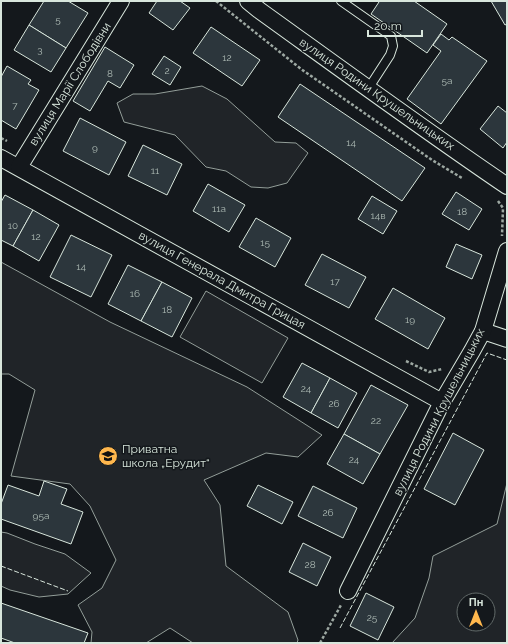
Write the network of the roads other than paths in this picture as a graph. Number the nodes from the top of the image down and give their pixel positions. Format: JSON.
{"nodes":[{"id":1,"x":122,"y":1,"type":"edge"},
{"id":2,"x":248,"y":1,"type":"edge"},
{"id":3,"x":341,"y":1,"type":"edge"},
{"id":4,"x":368,"y":89,"type":"junction"},
{"id":5,"x":1,"y":158,"type":"edge"},
{"id":6,"x":19,"y":167,"type":"junction"},
{"id":7,"x":507,"y":186,"type":"edge"},
{"id":8,"x":504,"y":246,"type":"edge"},
{"id":9,"x":482,"y":331,"type":"junction"},
{"id":10,"x":507,"y":339,"type":"edge"},
{"id":11,"x":442,"y":402,"type":"junction"},
{"id":12,"x":348,"y":591,"type":"road end"}],
"edges":[{"from":1,"to":6,"type":"street","name":"вулиця Марії Слободівни"},
{"from":2,"to":4,"type":"street","name":"вулиця Родини Крушельницьких"},
{"from":3,"to":4,"type":"lane"},
{"from":4,"to":7,"type":"street","name":"вулиця Родини Крушельницьких"},
{"from":5,"to":6,"type":"street","name":"вулиця Генерала Дмитра Грицая"},
{"from":6,"to":11,"type":"street","name":"вулиця Генерала Дмитра Грицая"},
{"from":8,"to":9,"type":"street","name":"вулиця Родини Крушельницьких"},
{"from":9,"to":10,"type":"street"},
{"from":9,"to":11,"type":"street","name":"вулиця Родини Крушельницьких"},
{"from":11,"to":12,"type":"street","name":"вулиця Родини Крушельницьких"}]}
